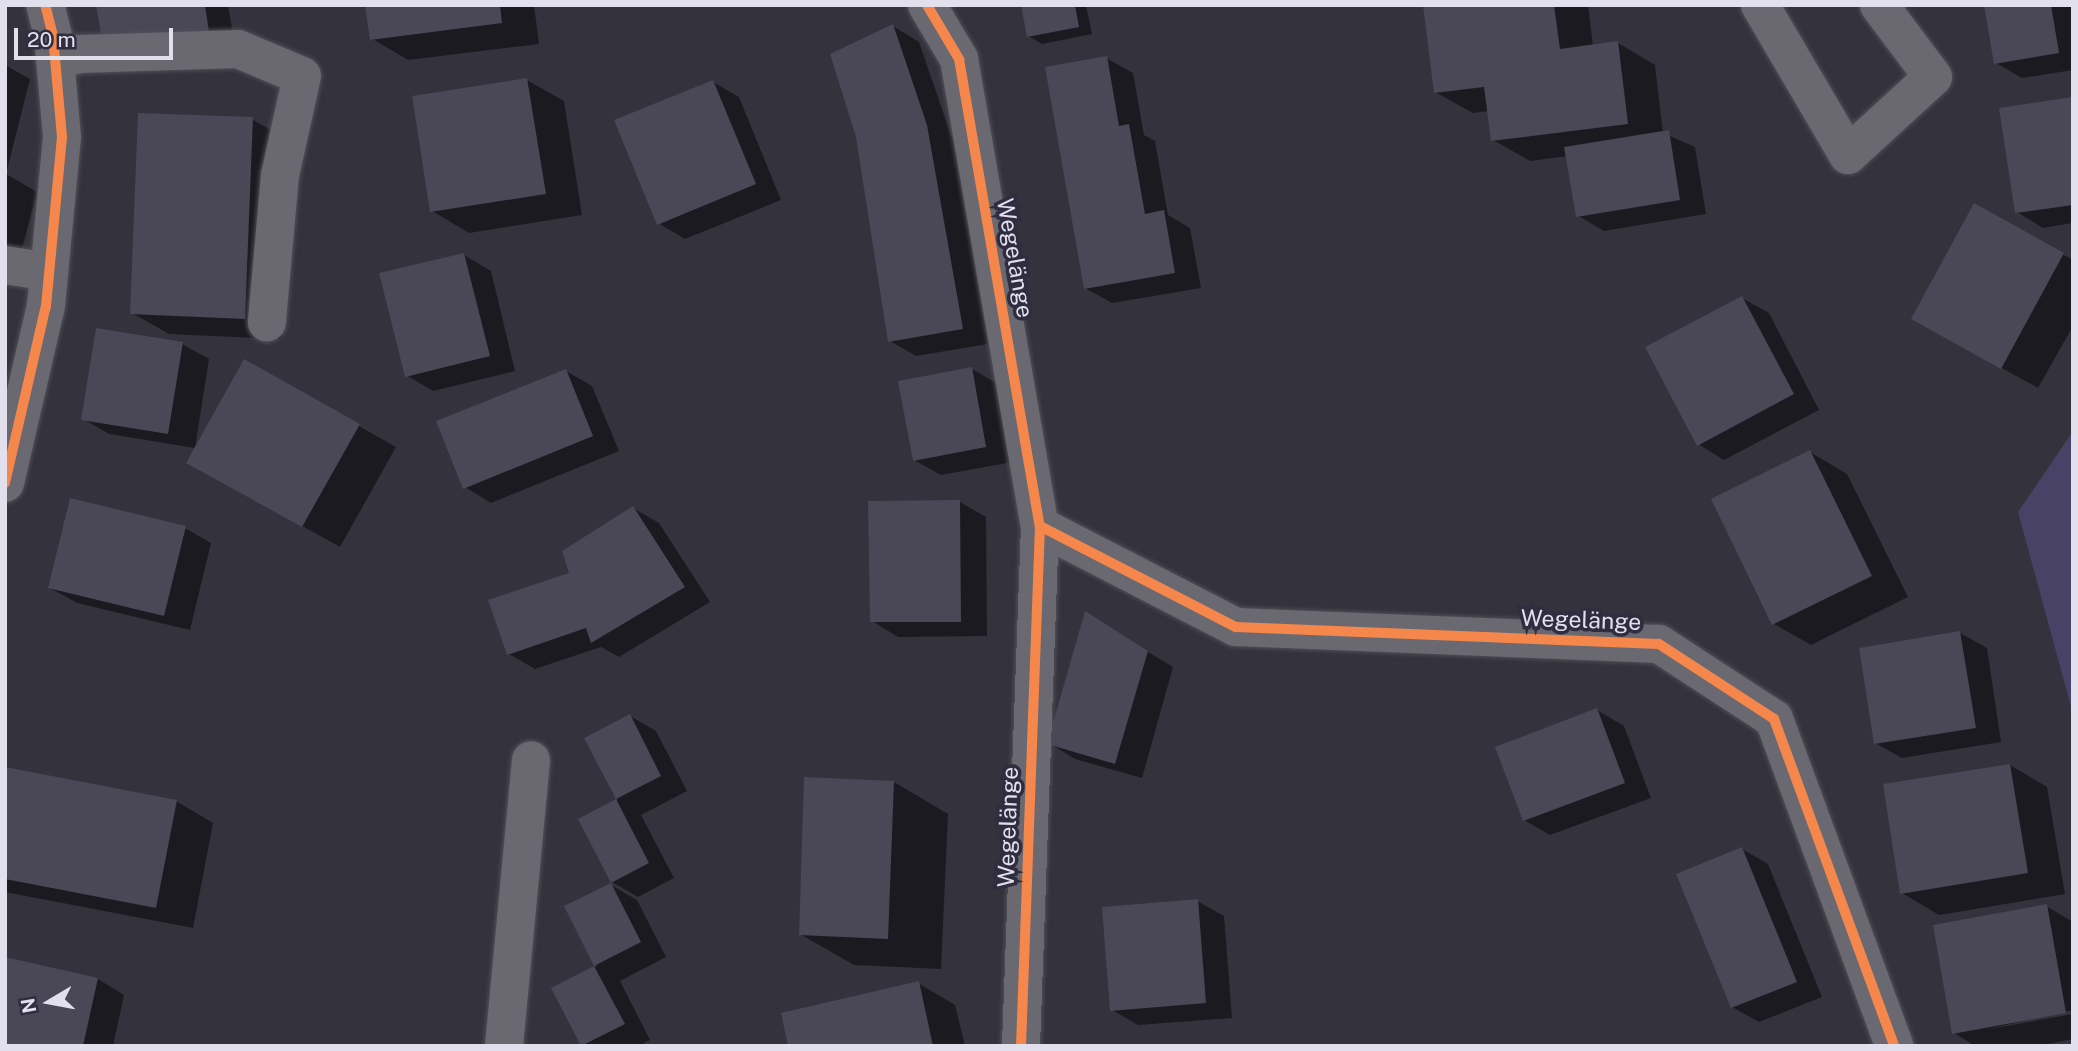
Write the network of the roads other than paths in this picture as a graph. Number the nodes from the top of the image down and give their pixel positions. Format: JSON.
{"nodes":[{"id":1,"x":45,"y":5,"type":"edge"},
{"id":2,"x":927,"y":5,"type":"edge"},
{"id":3,"x":1760,"y":5,"type":"edge"},
{"id":4,"x":1879,"y":5,"type":"edge"},
{"id":5,"x":55,"y":59,"type":"junction"},
{"id":6,"x":5,"y":265,"type":"edge"},
{"id":7,"x":49,"y":272,"type":"junction"},
{"id":8,"x":267,"y":322,"type":"dead end"},
{"id":9,"x":5,"y":483,"type":"edge"},
{"id":10,"x":1040,"y":526,"type":"junction"},
{"id":11,"x":531,"y":760,"type":"dead end"},
{"id":12,"x":504,"y":1046,"type":"edge"},
{"id":13,"x":1021,"y":1046,"type":"edge"},
{"id":14,"x":1894,"y":1046,"type":"edge"}],
"edges":[{"from":1,"to":5,"type":"street"},
{"from":2,"to":10,"type":"street","name":"Wegelänge"},
{"from":3,"to":4,"type":"street"},
{"from":5,"to":7,"type":"street"},
{"from":5,"to":8,"type":"street"},
{"from":6,"to":7,"type":"street"},
{"from":7,"to":9,"type":"street"},
{"from":10,"to":13,"type":"street","name":"Wegelänge"},
{"from":10,"to":14,"type":"street","name":"Wegelänge"},
{"from":11,"to":12,"type":"street"}]}
